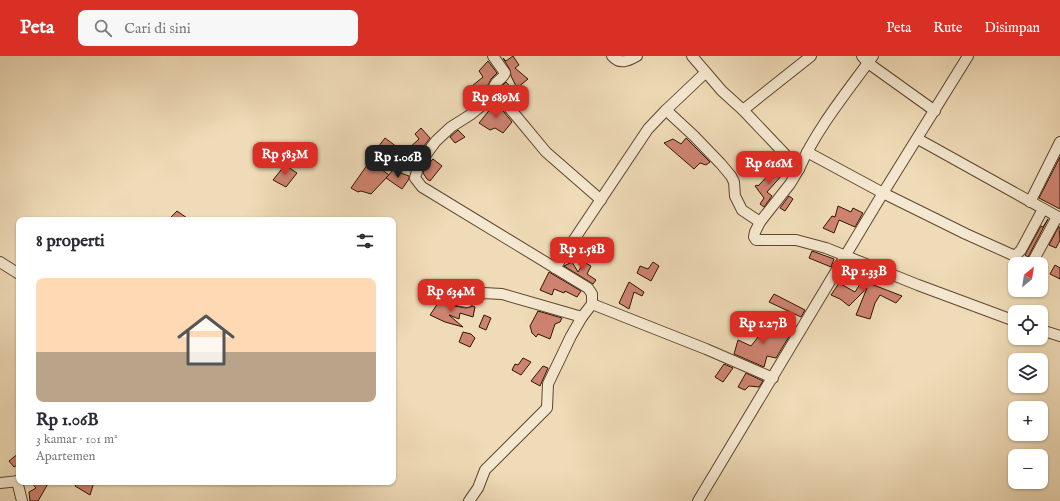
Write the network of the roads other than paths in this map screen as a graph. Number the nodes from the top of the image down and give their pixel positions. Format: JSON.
{"nodes":[{"id":1,"x":493,"y":56,"type":"edge"},
{"id":2,"x":612,"y":56,"type":"edge"},
{"id":3,"x":637,"y":56,"type":"edge"},
{"id":4,"x":692,"y":56,"type":"edge"},
{"id":5,"x":810,"y":56,"type":"edge"},
{"id":6,"x":968,"y":56,"type":"edge"},
{"id":7,"x":868,"y":58,"type":"edge"},
{"id":8,"x":705,"y":73,"type":"junction"},
{"id":9,"x":497,"y":93,"type":"junction"},
{"id":10,"x":666,"y":110,"type":"junction"},
{"id":11,"x":743,"y":110,"type":"junction"},
{"id":12,"x":935,"y":111,"type":"junction"},
{"id":13,"x":918,"y":139,"type":"junction"},
{"id":14,"x":1060,"y":142,"type":"edge"},
{"id":15,"x":807,"y":152,"type":"junction"},
{"id":16,"x":799,"y":169,"type":"junction"},
{"id":17,"x":884,"y":192,"type":"junction"},
{"id":18,"x":601,"y":200,"type":"junction"},
{"id":19,"x":1030,"y":202,"type":"junction"},
{"id":20,"x":1043,"y":209,"type":"junction"},
{"id":21,"x":1059,"y":218,"type":"edge"},
{"id":22,"x":760,"y":222,"type":"junction"},
{"id":23,"x":846,"y":256,"type":"junction"},
{"id":24,"x":1036,"y":257,"type":"edge"},
{"id":25,"x":0,"y":262,"type":"edge"},
{"id":26,"x":554,"y":268,"type":"junction"},
{"id":27,"x":16,"y":272,"type":"edge"},
{"id":28,"x":432,"y":294,"type":"dead end"},
{"id":29,"x":592,"y":304,"type":"junction"},
{"id":30,"x":582,"y":317,"type":"junction"},
{"id":31,"x":1008,"y":318,"type":"edge"},
{"id":32,"x":1048,"y":332,"type":"edge"},
{"id":33,"x":1060,"y":336,"type":"edge"},
{"id":34,"x":773,"y":378,"type":"junction"},
{"id":35,"x":16,"y":481,"type":"edge"},
{"id":36,"x":0,"y":483,"type":"edge"},
{"id":37,"x":19,"y":485,"type":"edge"},
{"id":38,"x":22,"y":501,"type":"edge"},
{"id":39,"x":469,"y":501,"type":"edge"},
{"id":40,"x":698,"y":501,"type":"edge"}],
"edges":[{"from":1,"to":9,"type":"street"},
{"from":2,"to":3,"type":"street"},
{"from":4,"to":8,"type":"street"},
{"from":5,"to":11,"type":"street"},
{"from":6,"to":12,"type":"street"},
{"from":7,"to":12,"type":"street"},
{"from":7,"to":15,"type":"street"},
{"from":8,"to":10,"type":"street"},
{"from":8,"to":11,"type":"street"},
{"from":9,"to":18,"type":"street"},
{"from":9,"to":26,"type":"street"},
{"from":10,"to":18,"type":"street"},
{"from":10,"to":22,"type":"street"},
{"from":11,"to":16,"type":"street"},
{"from":12,"to":13,"type":"street"},
{"from":13,"to":17,"type":"street"},
{"from":13,"to":19,"type":"street"},
{"from":14,"to":19,"type":"street"},
{"from":15,"to":16,"type":"street"},
{"from":15,"to":17,"type":"street"},
{"from":16,"to":22,"type":"street"},
{"from":17,"to":20,"type":"street"},
{"from":17,"to":23,"type":"street"},
{"from":18,"to":26,"type":"street"},
{"from":19,"to":20,"type":"street"},
{"from":20,"to":21,"type":"street"},
{"from":21,"to":24,"type":"street"},
{"from":22,"to":23,"type":"street"},
{"from":23,"to":31,"type":"street"},
{"from":23,"to":34,"type":"street"},
{"from":25,"to":27,"type":"street"},
{"from":26,"to":29,"type":"street"},
{"from":28,"to":30,"type":"street"},
{"from":29,"to":30,"type":"street"},
{"from":29,"to":34,"type":"street"},
{"from":30,"to":39,"type":"street"},
{"from":32,"to":33,"type":"street"},
{"from":34,"to":40,"type":"street"},
{"from":35,"to":36,"type":"street"},
{"from":37,"to":38,"type":"street"}]}
